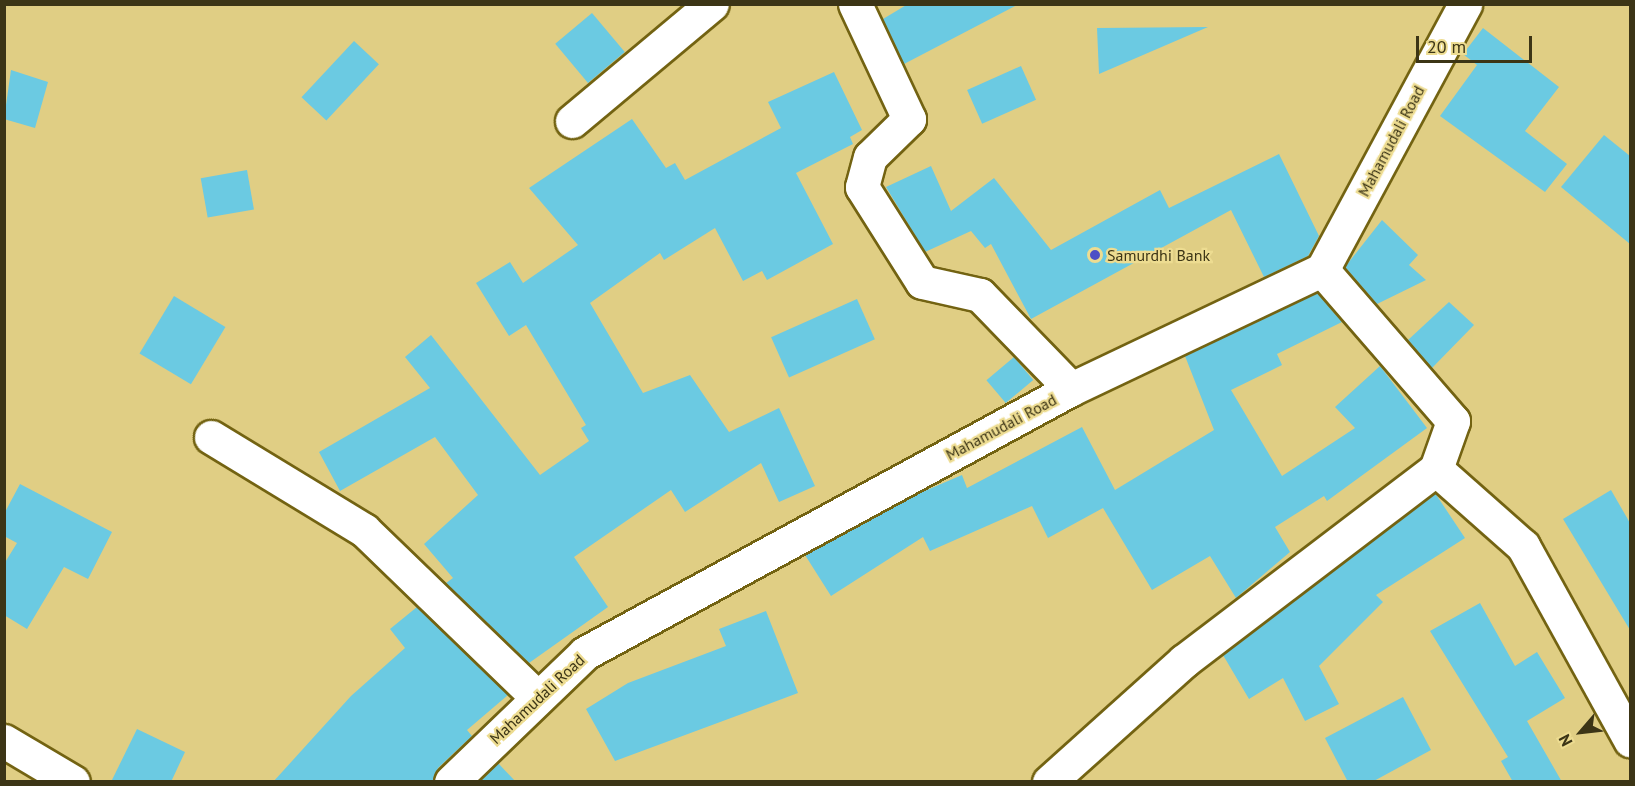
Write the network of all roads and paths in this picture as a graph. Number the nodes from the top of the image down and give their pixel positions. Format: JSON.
{"nodes":[{"id":1,"x":712,"y":4,"type":"edge"},
{"id":2,"x":855,"y":4,"type":"edge"},
{"id":3,"x":1465,"y":4,"type":"edge"},
{"id":4,"x":572,"y":121,"type":"dead end"},
{"id":5,"x":1322,"y":270,"type":"junction"},
{"id":6,"x":1071,"y":389,"type":"junction"},
{"id":7,"x":211,"y":437,"type":"dead end"},
{"id":8,"x":1436,"y":469,"type":"junction"},
{"id":9,"x":1619,"y":692,"type":"edge"},
{"id":10,"x":536,"y":696,"type":"junction"},
{"id":11,"x":1630,"y":740,"type":"edge"},
{"id":12,"x":4,"y":741,"type":"edge"},
{"id":13,"x":73,"y":782,"type":"edge"},
{"id":14,"x":451,"y":782,"type":"edge"},
{"id":15,"x":1048,"y":782,"type":"edge"}],
"edges":[{"from":1,"to":4,"type":"street"},
{"from":2,"to":6,"type":"street"},
{"from":3,"to":5,"type":"street","name":"Mahamudali Road"},
{"from":5,"to":6,"type":"street","name":"Mahamudali Road"},
{"from":5,"to":8,"type":"street"},
{"from":6,"to":10,"type":"street","name":"Mahamudali Road"},
{"from":7,"to":10,"type":"street"},
{"from":8,"to":9,"type":"street"},
{"from":8,"to":15,"type":"street"},
{"from":9,"to":11,"type":"street"},
{"from":10,"to":14,"type":"street","name":"Mahamudali Road"},
{"from":12,"to":13,"type":"street"}]}
